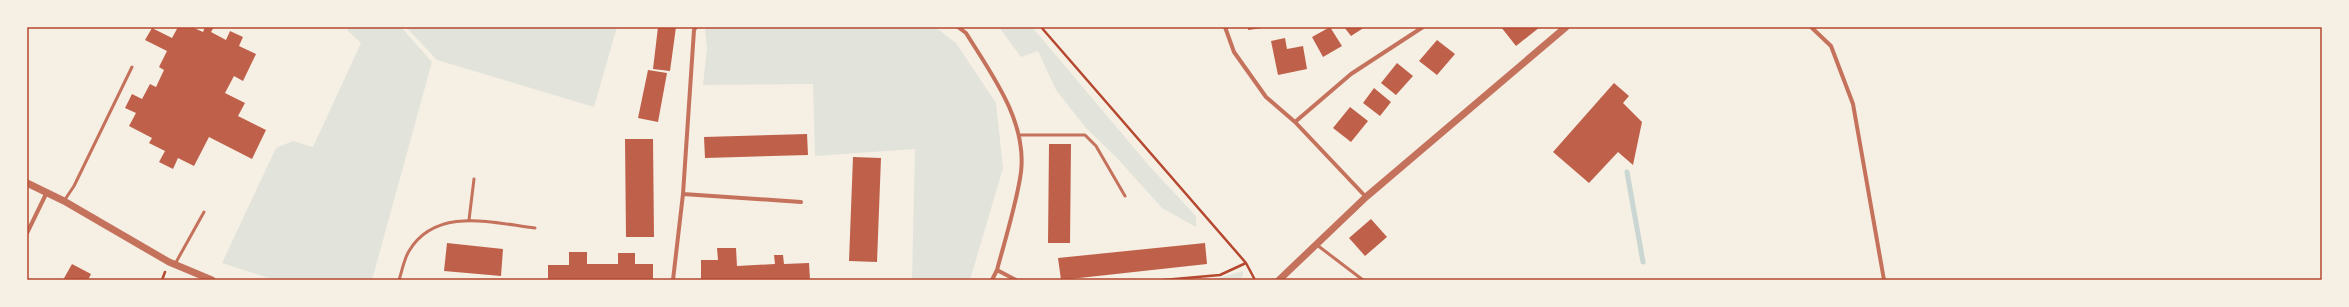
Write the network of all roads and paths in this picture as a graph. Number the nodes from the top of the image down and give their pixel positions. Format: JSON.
{"nodes":[{"id":1,"x":696,"y":27,"type":"edge"},
{"id":2,"x":958,"y":27,"type":"edge"},
{"id":3,"x":1041,"y":27,"type":"edge"},
{"id":4,"x":1225,"y":27,"type":"edge"},
{"id":5,"x":1423,"y":27,"type":"edge"},
{"id":6,"x":1566,"y":27,"type":"edge"},
{"id":7,"x":1811,"y":27,"type":"edge"},
{"id":8,"x":132,"y":68,"type":"dead end"},
{"id":9,"x":1295,"y":122,"type":"junction"},
{"id":10,"x":1019,"y":135,"type":"junction"},
{"id":11,"x":474,"y":179,"type":"dead end"},
{"id":12,"x":27,"y":183,"type":"edge"},
{"id":13,"x":47,"y":192,"type":"junction"},
{"id":14,"x":683,"y":194,"type":"junction"},
{"id":15,"x":1125,"y":196,"type":"dead end"},
{"id":16,"x":1366,"y":197,"type":"junction"},
{"id":17,"x":64,"y":201,"type":"junction"},
{"id":18,"x":801,"y":202,"type":"dead end"},
{"id":19,"x":204,"y":212,"type":"dead end"},
{"id":20,"x":469,"y":220,"type":"junction"},
{"id":21,"x":535,"y":228,"type":"dead end"},
{"id":22,"x":27,"y":233,"type":"edge"},
{"id":23,"x":1316,"y":244,"type":"junction"},
{"id":24,"x":1246,"y":263,"type":"junction"},
{"id":25,"x":175,"y":264,"type":"junction"},
{"id":26,"x":998,"y":270,"type":"junction"},
{"id":27,"x":1207,"y":276,"type":"junction"},
{"id":28,"x":212,"y":280,"type":"edge"},
{"id":29,"x":399,"y":280,"type":"edge"},
{"id":30,"x":673,"y":280,"type":"edge"},
{"id":31,"x":992,"y":280,"type":"edge"},
{"id":32,"x":1016,"y":280,"type":"edge"},
{"id":33,"x":1163,"y":280,"type":"edge"},
{"id":34,"x":1212,"y":280,"type":"edge"},
{"id":35,"x":1255,"y":280,"type":"edge"},
{"id":36,"x":1279,"y":280,"type":"edge"},
{"id":37,"x":1363,"y":280,"type":"edge"},
{"id":38,"x":1884,"y":280,"type":"edge"}],
"edges":[{"from":1,"to":14,"type":"street"},
{"from":2,"to":10,"type":"street"},
{"from":3,"to":24,"type":"path"},
{"from":4,"to":9,"type":"street"},
{"from":5,"to":9,"type":"street"},
{"from":6,"to":16,"type":"street"},
{"from":7,"to":38,"type":"street"},
{"from":8,"to":17,"type":"lane"},
{"from":9,"to":16,"type":"street"},
{"from":10,"to":15,"type":"lane"},
{"from":10,"to":26,"type":"street"},
{"from":11,"to":20,"type":"lane"},
{"from":12,"to":13,"type":"street"},
{"from":13,"to":17,"type":"street"},
{"from":13,"to":22,"type":"street"},
{"from":14,"to":18,"type":"street"},
{"from":14,"to":30,"type":"street"},
{"from":16,"to":23,"type":"street"},
{"from":17,"to":25,"type":"street"},
{"from":19,"to":25,"type":"lane"},
{"from":20,"to":21,"type":"lane"},
{"from":20,"to":29,"type":"lane"},
{"from":23,"to":36,"type":"street"},
{"from":23,"to":37,"type":"lane"},
{"from":24,"to":27,"type":"path"},
{"from":24,"to":35,"type":"path"},
{"from":25,"to":28,"type":"street"},
{"from":26,"to":31,"type":"street"},
{"from":26,"to":32,"type":"street"},
{"from":27,"to":33,"type":"path"},
{"from":27,"to":34,"type":"path"}]}
